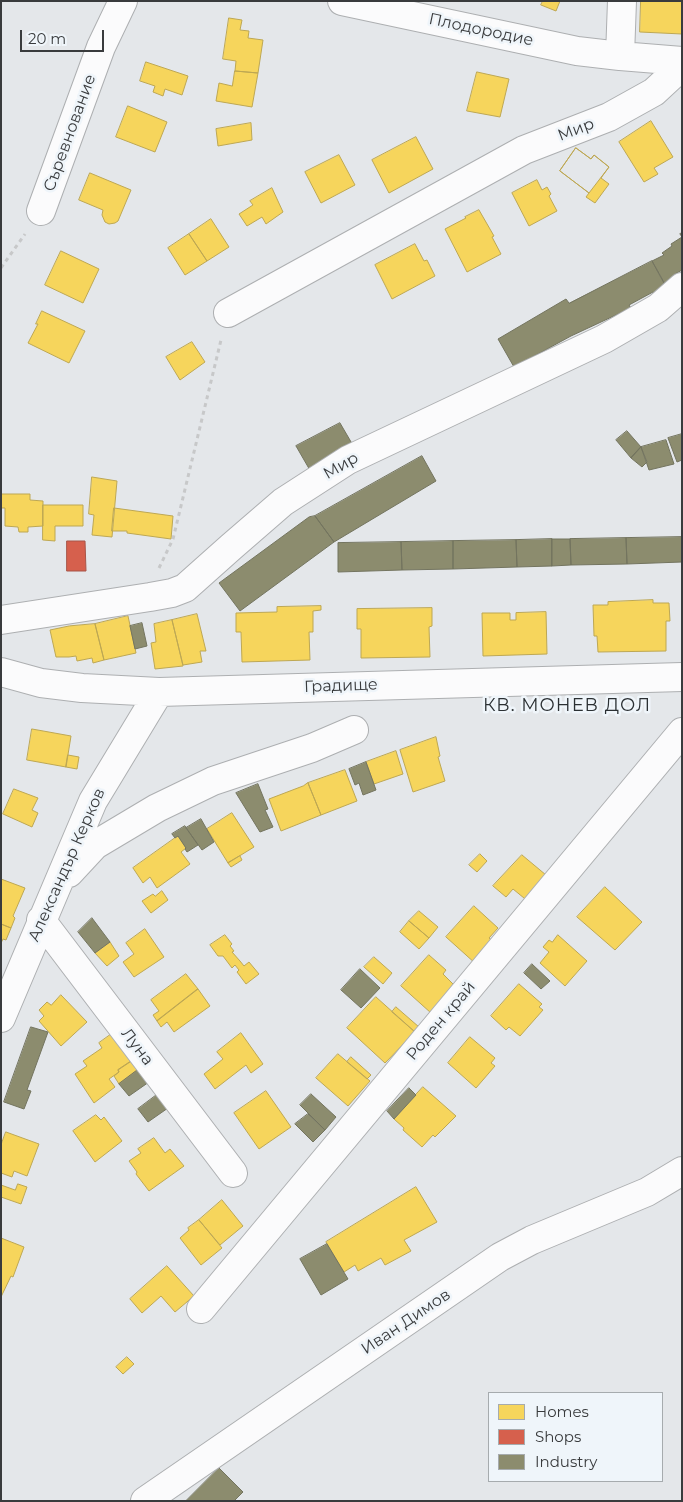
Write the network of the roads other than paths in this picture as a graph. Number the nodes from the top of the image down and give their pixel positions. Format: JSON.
{"nodes":[{"id":1,"x":123,"y":1,"type":"edge"},
{"id":2,"x":342,"y":1,"type":"edge"},
{"id":3,"x":622,"y":1,"type":"edge"},
{"id":4,"x":620,"y":56,"type":"junction"},
{"id":5,"x":682,"y":61,"type":"edge"},
{"id":6,"x":682,"y":66,"type":"edge"},
{"id":7,"x":41,"y":210,"type":"road end"},
{"id":8,"x":682,"y":287,"type":"edge"},
{"id":9,"x":228,"y":313,"type":"road end"},
{"id":10,"x":1,"y":620,"type":"edge"},
{"id":11,"x":1,"y":672,"type":"edge"},
{"id":12,"x":682,"y":677,"type":"edge"},
{"id":13,"x":159,"y":692,"type":"junction"},
{"id":14,"x":354,"y":730,"type":"dead end"},
{"id":15,"x":682,"y":732,"type":"edge"},
{"id":16,"x":56,"y":887,"type":"junction"},
{"id":17,"x":41,"y":920,"type":"junction"},
{"id":18,"x":1,"y":1018,"type":"edge"},
{"id":19,"x":682,"y":1171,"type":"edge"},
{"id":20,"x":233,"y":1173,"type":"dead end"},
{"id":21,"x":201,"y":1309,"type":"dead end"},
{"id":22,"x":145,"y":1501,"type":"edge"}],
"edges":[{"from":1,"to":7,"type":"street","name":"Съревнование"},
{"from":2,"to":4,"type":"street","name":"Плодородие"},
{"from":3,"to":4,"type":"street"},
{"from":4,"to":5,"type":"street"},
{"from":6,"to":9,"type":"street","name":"Мир"},
{"from":8,"to":10,"type":"street","name":"Мир"},
{"from":11,"to":13,"type":"street","name":"Градище"},
{"from":12,"to":13,"type":"street","name":"Градище"},
{"from":13,"to":16,"type":"street","name":"Александър Керков"},
{"from":14,"to":16,"type":"street"},
{"from":15,"to":21,"type":"street","name":"Роден край"},
{"from":16,"to":17,"type":"street","name":"Александър Керков"},
{"from":17,"to":18,"type":"street","name":"Александър Керков"},
{"from":17,"to":20,"type":"street","name":"Луна"},
{"from":19,"to":22,"type":"street","name":"Иван Димов"}]}
